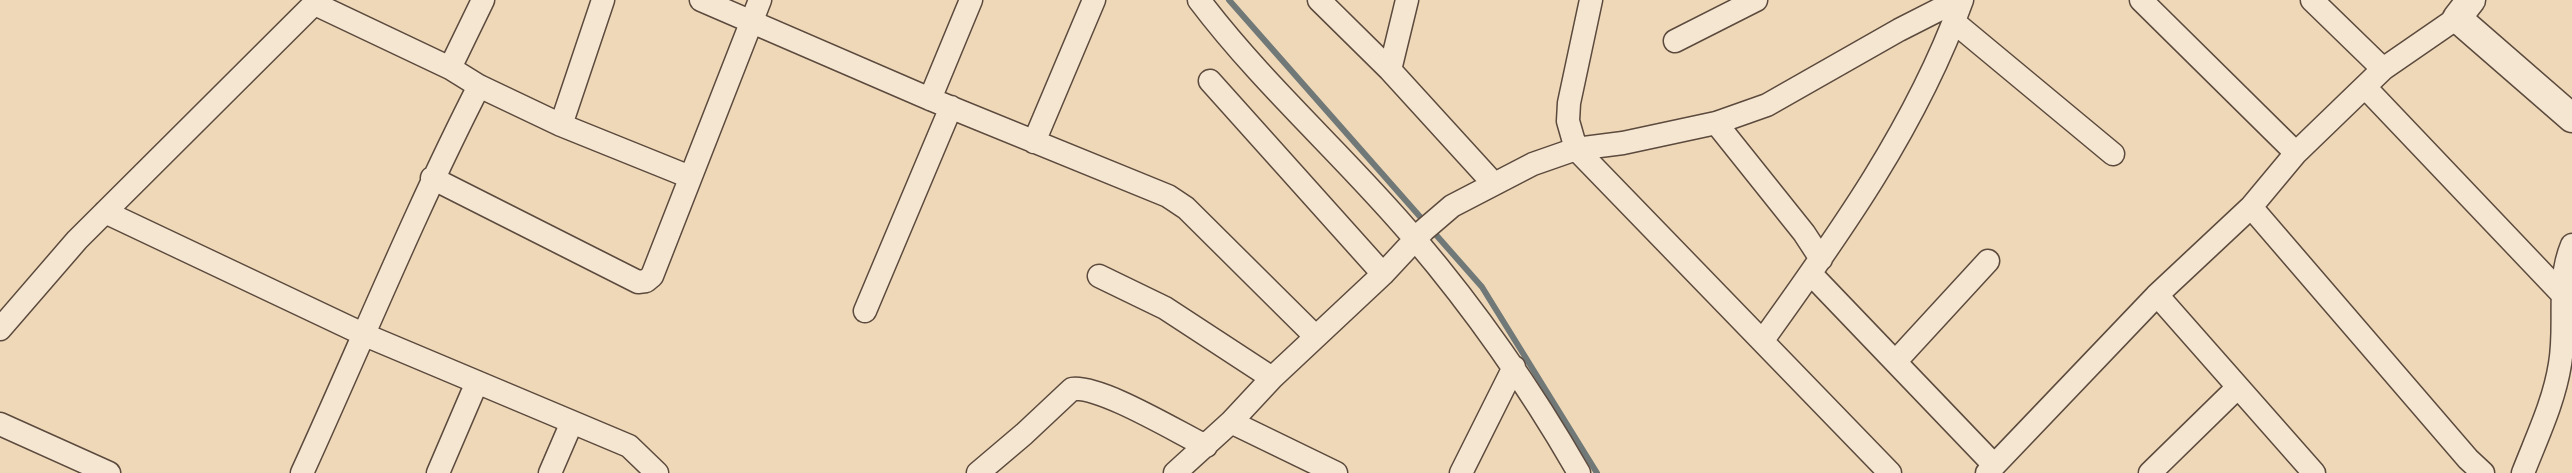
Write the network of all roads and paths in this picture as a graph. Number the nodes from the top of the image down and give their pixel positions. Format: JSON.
{"nodes":[{"id":1,"x":483,"y":0,"type":"edge"},
{"id":2,"x":603,"y":0,"type":"edge"},
{"id":3,"x":701,"y":0,"type":"edge"},
{"id":4,"x":760,"y":0,"type":"edge"},
{"id":5,"x":971,"y":0,"type":"edge"},
{"id":6,"x":1094,"y":0,"type":"edge"},
{"id":7,"x":1199,"y":0,"type":"edge"},
{"id":8,"x":1319,"y":0,"type":"edge"},
{"id":9,"x":1407,"y":0,"type":"edge"},
{"id":10,"x":1591,"y":0,"type":"edge"},
{"id":11,"x":1756,"y":0,"type":"edge"},
{"id":12,"x":1960,"y":0,"type":"edge"},
{"id":13,"x":2141,"y":0,"type":"edge"},
{"id":14,"x":2312,"y":0,"type":"edge"},
{"id":15,"x":316,"y":2,"type":"edge"},
{"id":16,"x":2464,"y":9,"type":"edge"},
{"id":17,"x":1954,"y":22,"type":"junction"},
{"id":18,"x":750,"y":23,"type":"junction"},
{"id":19,"x":1675,"y":41,"type":"dead end"},
{"id":20,"x":450,"y":68,"type":"junction"},
{"id":21,"x":2383,"y":69,"type":"junction"},
{"id":22,"x":1390,"y":70,"type":"junction"},
{"id":23,"x":1210,"y":81,"type":"dead end"},
{"id":24,"x":479,"y":86,"type":"junction"},
{"id":25,"x":2366,"y":87,"type":"junction"},
{"id":26,"x":930,"y":99,"type":"junction"},
{"id":27,"x":951,"y":107,"type":"junction"},
{"id":28,"x":2572,"y":118,"type":"edge"},
{"id":29,"x":1716,"y":123,"type":"junction"},
{"id":30,"x":561,"y":125,"type":"junction"},
{"id":31,"x":1034,"y":142,"type":"junction"},
{"id":32,"x":1576,"y":149,"type":"junction"},
{"id":33,"x":2296,"y":153,"type":"junction"},
{"id":34,"x":2113,"y":154,"type":"dead end"},
{"id":35,"x":690,"y":177,"type":"junction"},
{"id":36,"x":432,"y":178,"type":"junction"},
{"id":37,"x":1494,"y":184,"type":"junction"},
{"id":38,"x":2251,"y":207,"type":"junction"},
{"id":39,"x":105,"y":212,"type":"junction"},
{"id":40,"x":1419,"y":235,"type":"junction"},
{"id":41,"x":2572,"y":245,"type":"edge"},
{"id":42,"x":1988,"y":261,"type":"dead end"},
{"id":43,"x":1816,"y":266,"type":"junction"},
{"id":44,"x":1383,"y":274,"type":"junction"},
{"id":45,"x":1099,"y":276,"type":"dead end"},
{"id":46,"x":2562,"y":294,"type":"junction"},
{"id":47,"x":2157,"y":295,"type":"junction"},
{"id":48,"x":865,"y":311,"type":"dead end"},
{"id":49,"x":0,"y":329,"type":"edge"},
{"id":50,"x":364,"y":335,"type":"junction"},
{"id":51,"x":1315,"y":336,"type":"junction"},
{"id":52,"x":1763,"y":340,"type":"junction"},
{"id":53,"x":1896,"y":361,"type":"junction"},
{"id":54,"x":1514,"y":367,"type":"junction"},
{"id":55,"x":1272,"y":378,"type":"junction"},
{"id":56,"x":477,"y":382,"type":"junction"},
{"id":57,"x":2237,"y":388,"type":"junction"},
{"id":58,"x":572,"y":422,"type":"junction"},
{"id":59,"x":1232,"y":422,"type":"junction"},
{"id":60,"x":0,"y":424,"type":"edge"},
{"id":61,"x":1206,"y":447,"type":"junction"},
{"id":62,"x":2470,"y":468,"type":"edge"},
{"id":63,"x":1991,"y":469,"type":"edge"},
{"id":64,"x":109,"y":473,"type":"edge"},
{"id":65,"x":302,"y":473,"type":"edge"},
{"id":66,"x":438,"y":473,"type":"edge"},
{"id":67,"x":550,"y":473,"type":"edge"},
{"id":68,"x":657,"y":473,"type":"edge"},
{"id":69,"x":978,"y":473,"type":"edge"},
{"id":70,"x":1174,"y":473,"type":"edge"},
{"id":71,"x":1336,"y":473,"type":"edge"},
{"id":72,"x":1461,"y":473,"type":"edge"},
{"id":73,"x":1579,"y":473,"type":"edge"},
{"id":74,"x":1890,"y":473,"type":"edge"},
{"id":75,"x":2150,"y":473,"type":"edge"},
{"id":76,"x":2314,"y":473,"type":"edge"},
{"id":77,"x":2523,"y":473,"type":"edge"}],
"edges":[{"from":1,"to":20,"type":"street"},
{"from":2,"to":30,"type":"street"},
{"from":3,"to":18,"type":"street"},
{"from":4,"to":18,"type":"street"},
{"from":5,"to":26,"type":"street"},
{"from":6,"to":31,"type":"street"},
{"from":7,"to":40,"type":"street"},
{"from":8,"to":22,"type":"street"},
{"from":9,"to":22,"type":"street"},
{"from":10,"to":32,"type":"street"},
{"from":11,"to":19,"type":"street"},
{"from":12,"to":17,"type":"street"},
{"from":12,"to":29,"type":"street"},
{"from":13,"to":33,"type":"street"},
{"from":14,"to":21,"type":"street"},
{"from":15,"to":20,"type":"street"},
{"from":15,"to":39,"type":"street"},
{"from":16,"to":21,"type":"street"},
{"from":16,"to":28,"type":"street"},
{"from":17,"to":34,"type":"street"},
{"from":17,"to":43,"type":"street"},
{"from":18,"to":26,"type":"street"},
{"from":18,"to":35,"type":"street"},
{"from":20,"to":24,"type":"street"},
{"from":21,"to":25,"type":"street"},
{"from":22,"to":37,"type":"street"},
{"from":23,"to":44,"type":"street"},
{"from":24,"to":30,"type":"street"},
{"from":24,"to":36,"type":"street"},
{"from":25,"to":33,"type":"street"},
{"from":25,"to":46,"type":"street"},
{"from":26,"to":27,"type":"street"},
{"from":27,"to":31,"type":"street"},
{"from":27,"to":48,"type":"street"},
{"from":29,"to":32,"type":"street"},
{"from":29,"to":43,"type":"street"},
{"from":30,"to":35,"type":"street"},
{"from":31,"to":51,"type":"street"},
{"from":32,"to":37,"type":"street"},
{"from":32,"to":52,"type":"street"},
{"from":33,"to":38,"type":"street"},
{"from":35,"to":36,"type":"street"},
{"from":36,"to":50,"type":"street"},
{"from":37,"to":40,"type":"street"},
{"from":38,"to":47,"type":"street"},
{"from":38,"to":62,"type":"street"},
{"from":39,"to":49,"type":"street"},
{"from":39,"to":50,"type":"street"},
{"from":40,"to":44,"type":"street"},
{"from":40,"to":54,"type":"street"},
{"from":41,"to":46,"type":"street"},
{"from":42,"to":53,"type":"street"},
{"from":43,"to":52,"type":"street"},
{"from":43,"to":53,"type":"street"},
{"from":44,"to":51,"type":"street"},
{"from":45,"to":55,"type":"street"},
{"from":46,"to":77,"type":"street"},
{"from":47,"to":57,"type":"street"},
{"from":47,"to":63,"type":"street"},
{"from":50,"to":56,"type":"street"},
{"from":50,"to":65,"type":"street"},
{"from":51,"to":55,"type":"street"},
{"from":52,"to":74,"type":"street"},
{"from":53,"to":63,"type":"street"},
{"from":54,"to":72,"type":"street"},
{"from":54,"to":73,"type":"street"},
{"from":55,"to":59,"type":"street"},
{"from":56,"to":58,"type":"street"},
{"from":56,"to":66,"type":"street"},
{"from":57,"to":75,"type":"street"},
{"from":57,"to":76,"type":"street"},
{"from":58,"to":67,"type":"street"},
{"from":58,"to":68,"type":"street"},
{"from":59,"to":61,"type":"street"},
{"from":59,"to":71,"type":"street"},
{"from":60,"to":64,"type":"street"},
{"from":61,"to":69,"type":"street"},
{"from":61,"to":70,"type":"street"}]}
